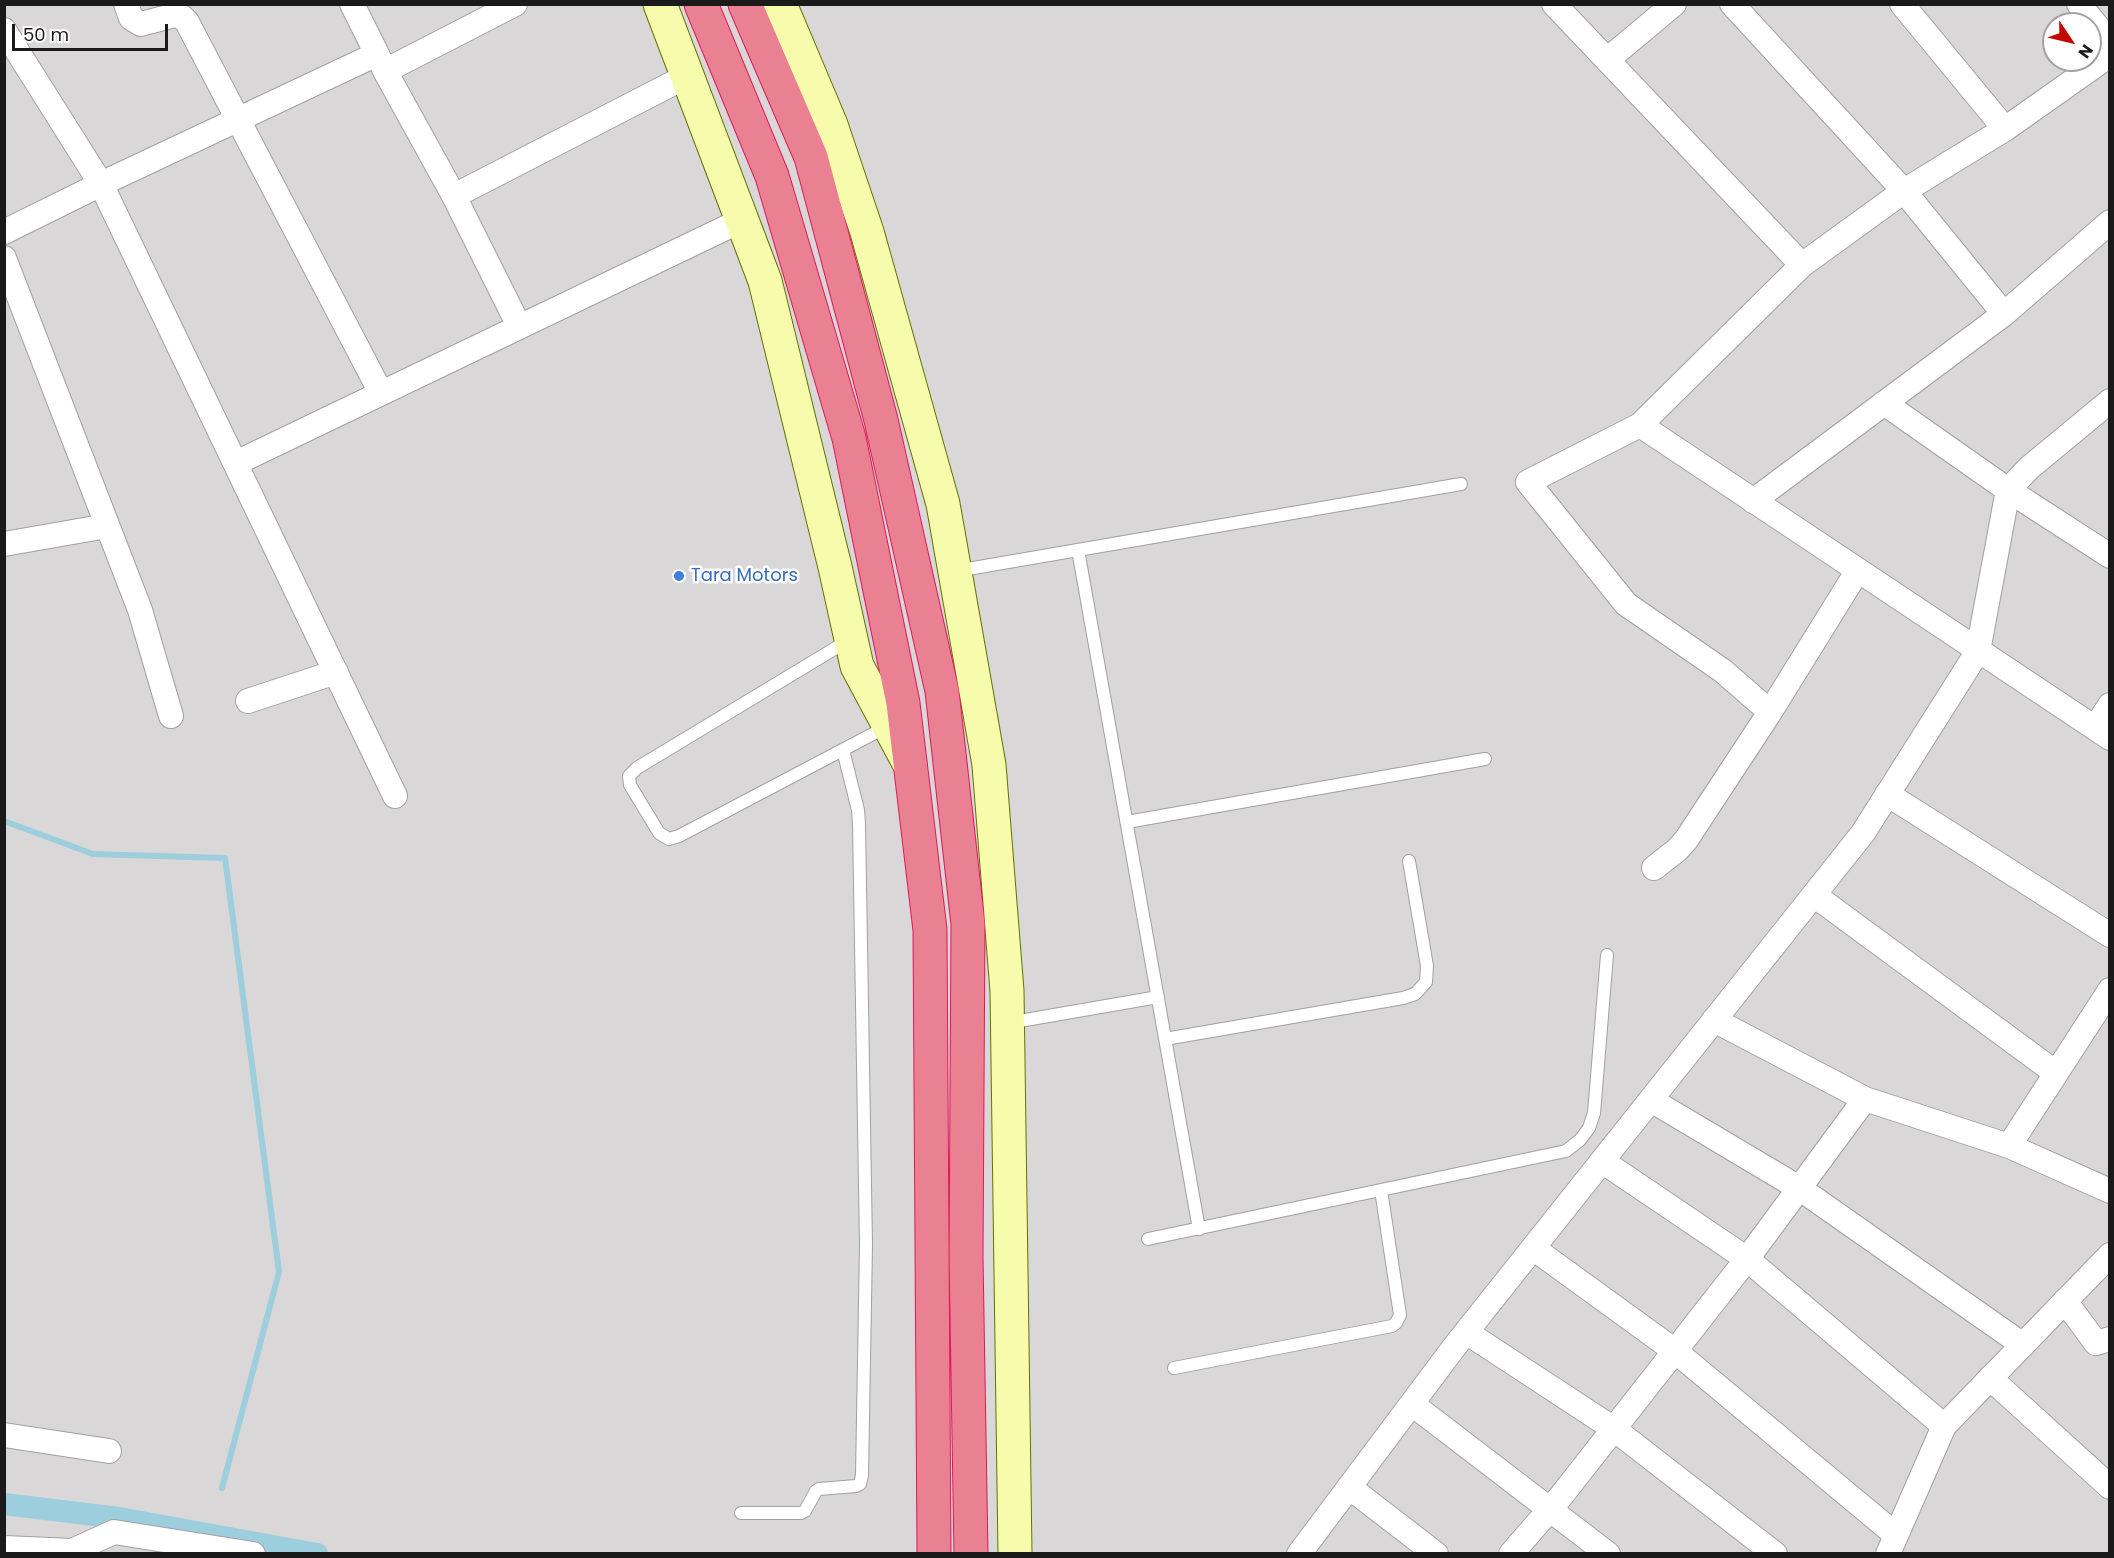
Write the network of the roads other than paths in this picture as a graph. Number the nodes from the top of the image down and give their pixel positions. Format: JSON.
{"nodes":[{"id":1,"x":126,"y":4,"type":"edge"},
{"id":2,"x":352,"y":4,"type":"edge"},
{"id":3,"x":515,"y":4,"type":"edge"},
{"id":4,"x":660,"y":4,"type":"edge"},
{"id":5,"x":701,"y":4,"type":"edge"},
{"id":6,"x":745,"y":4,"type":"edge"},
{"id":7,"x":780,"y":4,"type":"edge"},
{"id":8,"x":1554,"y":4,"type":"edge"},
{"id":9,"x":1674,"y":4,"type":"edge"},
{"id":10,"x":1732,"y":4,"type":"edge"},
{"id":11,"x":1902,"y":4,"type":"edge"},
{"id":12,"x":2079,"y":4,"type":"edge"},
{"id":13,"x":4,"y":30,"type":"edge"},
{"id":14,"x":2109,"y":42,"type":"edge"},
{"id":15,"x":2109,"y":55,"type":"edge"},
{"id":16,"x":1607,"y":60,"type":"junction"},
{"id":17,"x":381,"y":63,"type":"junction"},
{"id":18,"x":687,"y":76,"type":"junction"},
{"id":19,"x":237,"y":120,"type":"junction"},
{"id":20,"x":2005,"y":129,"type":"junction"},
{"id":21,"x":101,"y":184,"type":"junction"},
{"id":22,"x":1904,"y":191,"type":"junction"},
{"id":23,"x":454,"y":195,"type":"junction"},
{"id":24,"x":742,"y":219,"type":"junction"},
{"id":25,"x":2109,"y":222,"type":"edge"},
{"id":26,"x":4,"y":232,"type":"edge"},
{"id":27,"x":4,"y":258,"type":"edge"},
{"id":28,"x":1802,"y":265,"type":"junction"},
{"id":29,"x":2004,"y":314,"type":"junction"},
{"id":30,"x":519,"y":326,"type":"junction"},
{"id":31,"x":381,"y":393,"type":"junction"},
{"id":32,"x":2109,"y":401,"type":"edge"},
{"id":33,"x":1884,"y":403,"type":"junction"},
{"id":34,"x":1640,"y":426,"type":"junction"},
{"id":35,"x":236,"y":463,"type":"junction"},
{"id":36,"x":1461,"y":484,"type":"dead end"},
{"id":37,"x":2008,"y":490,"type":"junction"},
{"id":38,"x":1753,"y":501,"type":"junction"},
{"id":39,"x":107,"y":526,"type":"junction"},
{"id":40,"x":4,"y":544,"type":"edge"},
{"id":41,"x":1078,"y":550,"type":"junction"},
{"id":42,"x":2109,"y":556,"type":"edge"},
{"id":43,"x":1857,"y":570,"type":"junction"},
{"id":44,"x":956,"y":571,"type":"junction"},
{"id":45,"x":851,"y":639,"type":"junction"},
{"id":46,"x":1978,"y":651,"type":"junction"},
{"id":47,"x":336,"y":672,"type":"junction"},
{"id":48,"x":248,"y":701,"type":"dead end"},
{"id":49,"x":2109,"y":705,"type":"edge"},
{"id":50,"x":1770,"y":712,"type":"junction"},
{"id":51,"x":171,"y":716,"type":"dead end"},
{"id":52,"x":889,"y":726,"type":"junction"},
{"id":53,"x":2102,"y":733,"type":"edge"},
{"id":54,"x":843,"y":750,"type":"junction"},
{"id":55,"x":1485,"y":759,"type":"dead end"},
{"id":56,"x":910,"y":767,"type":"junction"},
{"id":57,"x":1887,"y":795,"type":"junction"},
{"id":58,"x":395,"y":796,"type":"dead end"},
{"id":59,"x":1127,"y":822,"type":"junction"},
{"id":60,"x":1409,"y":861,"type":"dead end"},
{"id":61,"x":1654,"y":868,"type":"dead end"},
{"id":62,"x":1814,"y":895,"type":"junction"},
{"id":63,"x":2109,"y":935,"type":"edge"},
{"id":64,"x":1607,"y":955,"type":"dead end"},
{"id":65,"x":2109,"y":990,"type":"edge"},
{"id":66,"x":1158,"y":997,"type":"junction"},
{"id":67,"x":1714,"y":1020,"type":"junction"},
{"id":68,"x":1008,"y":1023,"type":"junction"},
{"id":69,"x":1165,"y":1039,"type":"junction"},
{"id":70,"x":2056,"y":1073,"type":"junction"},
{"id":71,"x":1651,"y":1100,"type":"junction"},
{"id":72,"x":1865,"y":1100,"type":"junction"},
{"id":73,"x":2009,"y":1146,"type":"junction"},
{"id":74,"x":1602,"y":1161,"type":"junction"},
{"id":75,"x":1800,"y":1188,"type":"junction"},
{"id":76,"x":1381,"y":1190,"type":"junction"},
{"id":77,"x":2109,"y":1191,"type":"edge"},
{"id":78,"x":1199,"y":1229,"type":"junction"},
{"id":79,"x":1148,"y":1239,"type":"dead end"},
{"id":80,"x":1533,"y":1248,"type":"junction"},
{"id":81,"x":2109,"y":1255,"type":"edge"},
{"id":82,"x":1747,"y":1259,"type":"junction"},
{"id":83,"x":2065,"y":1301,"type":"junction"},
{"id":84,"x":1466,"y":1332,"type":"junction"},
{"id":85,"x":2109,"y":1339,"type":"edge"},
{"id":86,"x":2023,"y":1344,"type":"junction"},
{"id":87,"x":1675,"y":1352,"type":"junction"},
{"id":88,"x":1173,"y":1368,"type":"dead end"},
{"id":89,"x":1990,"y":1378,"type":"junction"},
{"id":90,"x":1412,"y":1404,"type":"junction"},
{"id":91,"x":1944,"y":1426,"type":"junction"},
{"id":92,"x":1614,"y":1430,"type":"junction"},
{"id":93,"x":4,"y":1435,"type":"edge"},
{"id":94,"x":109,"y":1451,"type":"dead end"},
{"id":95,"x":1349,"y":1487,"type":"junction"},
{"id":96,"x":2109,"y":1487,"type":"edge"},
{"id":97,"x":1550,"y":1510,"type":"junction"},
{"id":98,"x":741,"y":1513,"type":"dead end"},
{"id":99,"x":1892,"y":1544,"type":"edge"},
{"id":100,"x":4,"y":1548,"type":"edge"},
{"id":101,"x":253,"y":1554,"type":"edge"},
{"id":102,"x":934,"y":1554,"type":"edge"},
{"id":103,"x":971,"y":1554,"type":"edge"},
{"id":104,"x":1015,"y":1554,"type":"edge"},
{"id":105,"x":1299,"y":1554,"type":"edge"},
{"id":106,"x":1436,"y":1554,"type":"edge"},
{"id":107,"x":1511,"y":1554,"type":"edge"},
{"id":108,"x":1608,"y":1554,"type":"edge"},
{"id":109,"x":1775,"y":1554,"type":"edge"}],
"edges":[{"from":1,"to":19,"type":"street"},
{"from":2,"to":17,"type":"street"},
{"from":3,"to":17,"type":"street"},
{"from":4,"to":18,"type":"street"},
{"from":5,"to":56,"type":"highway"},
{"from":6,"to":103,"type":"highway"},
{"from":7,"to":44,"type":"street"},
{"from":8,"to":16,"type":"street"},
{"from":9,"to":16,"type":"street"},
{"from":10,"to":22,"type":"street"},
{"from":11,"to":20,"type":"street"},
{"from":12,"to":14,"type":"street"},
{"from":13,"to":21,"type":"street"},
{"from":15,"to":20,"type":"street"},
{"from":16,"to":28,"type":"street"},
{"from":17,"to":19,"type":"street"},
{"from":17,"to":23,"type":"street"},
{"from":18,"to":23,"type":"street"},
{"from":18,"to":24,"type":"street"},
{"from":19,"to":21,"type":"street"},
{"from":19,"to":31,"type":"street"},
{"from":20,"to":22,"type":"street"},
{"from":21,"to":26,"type":"street"},
{"from":21,"to":35,"type":"street"},
{"from":22,"to":28,"type":"street"},
{"from":22,"to":29,"type":"street"},
{"from":23,"to":30,"type":"street"},
{"from":24,"to":30,"type":"street"},
{"from":24,"to":45,"type":"street"},
{"from":25,"to":29,"type":"street"},
{"from":27,"to":39,"type":"street"},
{"from":28,"to":34,"type":"street"},
{"from":29,"to":33,"type":"street"},
{"from":30,"to":31,"type":"street"},
{"from":31,"to":35,"type":"street"},
{"from":32,"to":37,"type":"street"},
{"from":33,"to":37,"type":"street"},
{"from":33,"to":38,"type":"street"},
{"from":34,"to":38,"type":"street"},
{"from":34,"to":50,"type":"street"},
{"from":35,"to":47,"type":"street"},
{"from":36,"to":41,"type":"lane"},
{"from":37,"to":42,"type":"street"},
{"from":37,"to":46,"type":"street"},
{"from":38,"to":43,"type":"street"},
{"from":39,"to":40,"type":"street"},
{"from":39,"to":51,"type":"street"},
{"from":41,"to":44,"type":"lane"},
{"from":41,"to":59,"type":"lane"},
{"from":43,"to":46,"type":"street"},
{"from":43,"to":50,"type":"street"},
{"from":44,"to":68,"type":"street"},
{"from":45,"to":52,"type":"street"},
{"from":45,"to":54,"type":"lane"},
{"from":46,"to":53,"type":"street"},
{"from":46,"to":57,"type":"street"},
{"from":47,"to":48,"type":"street"},
{"from":47,"to":58,"type":"street"},
{"from":49,"to":53,"type":"street"},
{"from":50,"to":61,"type":"street"},
{"from":52,"to":54,"type":"lane"},
{"from":52,"to":56,"type":"street"},
{"from":54,"to":98,"type":"lane"},
{"from":55,"to":59,"type":"lane"},
{"from":56,"to":102,"type":"highway"},
{"from":57,"to":62,"type":"street"},
{"from":57,"to":63,"type":"street"},
{"from":59,"to":66,"type":"lane"},
{"from":60,"to":69,"type":"lane"},
{"from":62,"to":67,"type":"street"},
{"from":62,"to":70,"type":"street"},
{"from":64,"to":76,"type":"lane"},
{"from":65,"to":70,"type":"street"},
{"from":66,"to":68,"type":"lane"},
{"from":66,"to":69,"type":"lane"},
{"from":67,"to":71,"type":"street"},
{"from":67,"to":72,"type":"street"},
{"from":68,"to":104,"type":"street"},
{"from":69,"to":78,"type":"lane"},
{"from":70,"to":73,"type":"street"},
{"from":71,"to":74,"type":"street"},
{"from":71,"to":75,"type":"street"},
{"from":72,"to":73,"type":"street"},
{"from":72,"to":75,"type":"street"},
{"from":73,"to":77,"type":"street"},
{"from":74,"to":80,"type":"street"},
{"from":74,"to":82,"type":"street"},
{"from":75,"to":82,"type":"street"},
{"from":75,"to":86,"type":"street"},
{"from":76,"to":78,"type":"lane"},
{"from":76,"to":88,"type":"lane"},
{"from":78,"to":79,"type":"lane"},
{"from":80,"to":84,"type":"street"},
{"from":80,"to":87,"type":"street"},
{"from":81,"to":83,"type":"street"},
{"from":82,"to":87,"type":"street"},
{"from":82,"to":91,"type":"street"},
{"from":83,"to":85,"type":"street"},
{"from":83,"to":86,"type":"street"},
{"from":84,"to":90,"type":"street"},
{"from":84,"to":92,"type":"street"},
{"from":86,"to":89,"type":"street"},
{"from":87,"to":92,"type":"street"},
{"from":87,"to":99,"type":"street"},
{"from":89,"to":91,"type":"street"},
{"from":89,"to":96,"type":"street"},
{"from":90,"to":95,"type":"street"},
{"from":90,"to":97,"type":"street"},
{"from":91,"to":99,"type":"street"},
{"from":92,"to":97,"type":"street"},
{"from":92,"to":109,"type":"street"},
{"from":93,"to":94,"type":"street"},
{"from":95,"to":105,"type":"street"},
{"from":95,"to":106,"type":"street"},
{"from":97,"to":107,"type":"street"},
{"from":97,"to":108,"type":"street"},
{"from":100,"to":101,"type":"street"}]}
